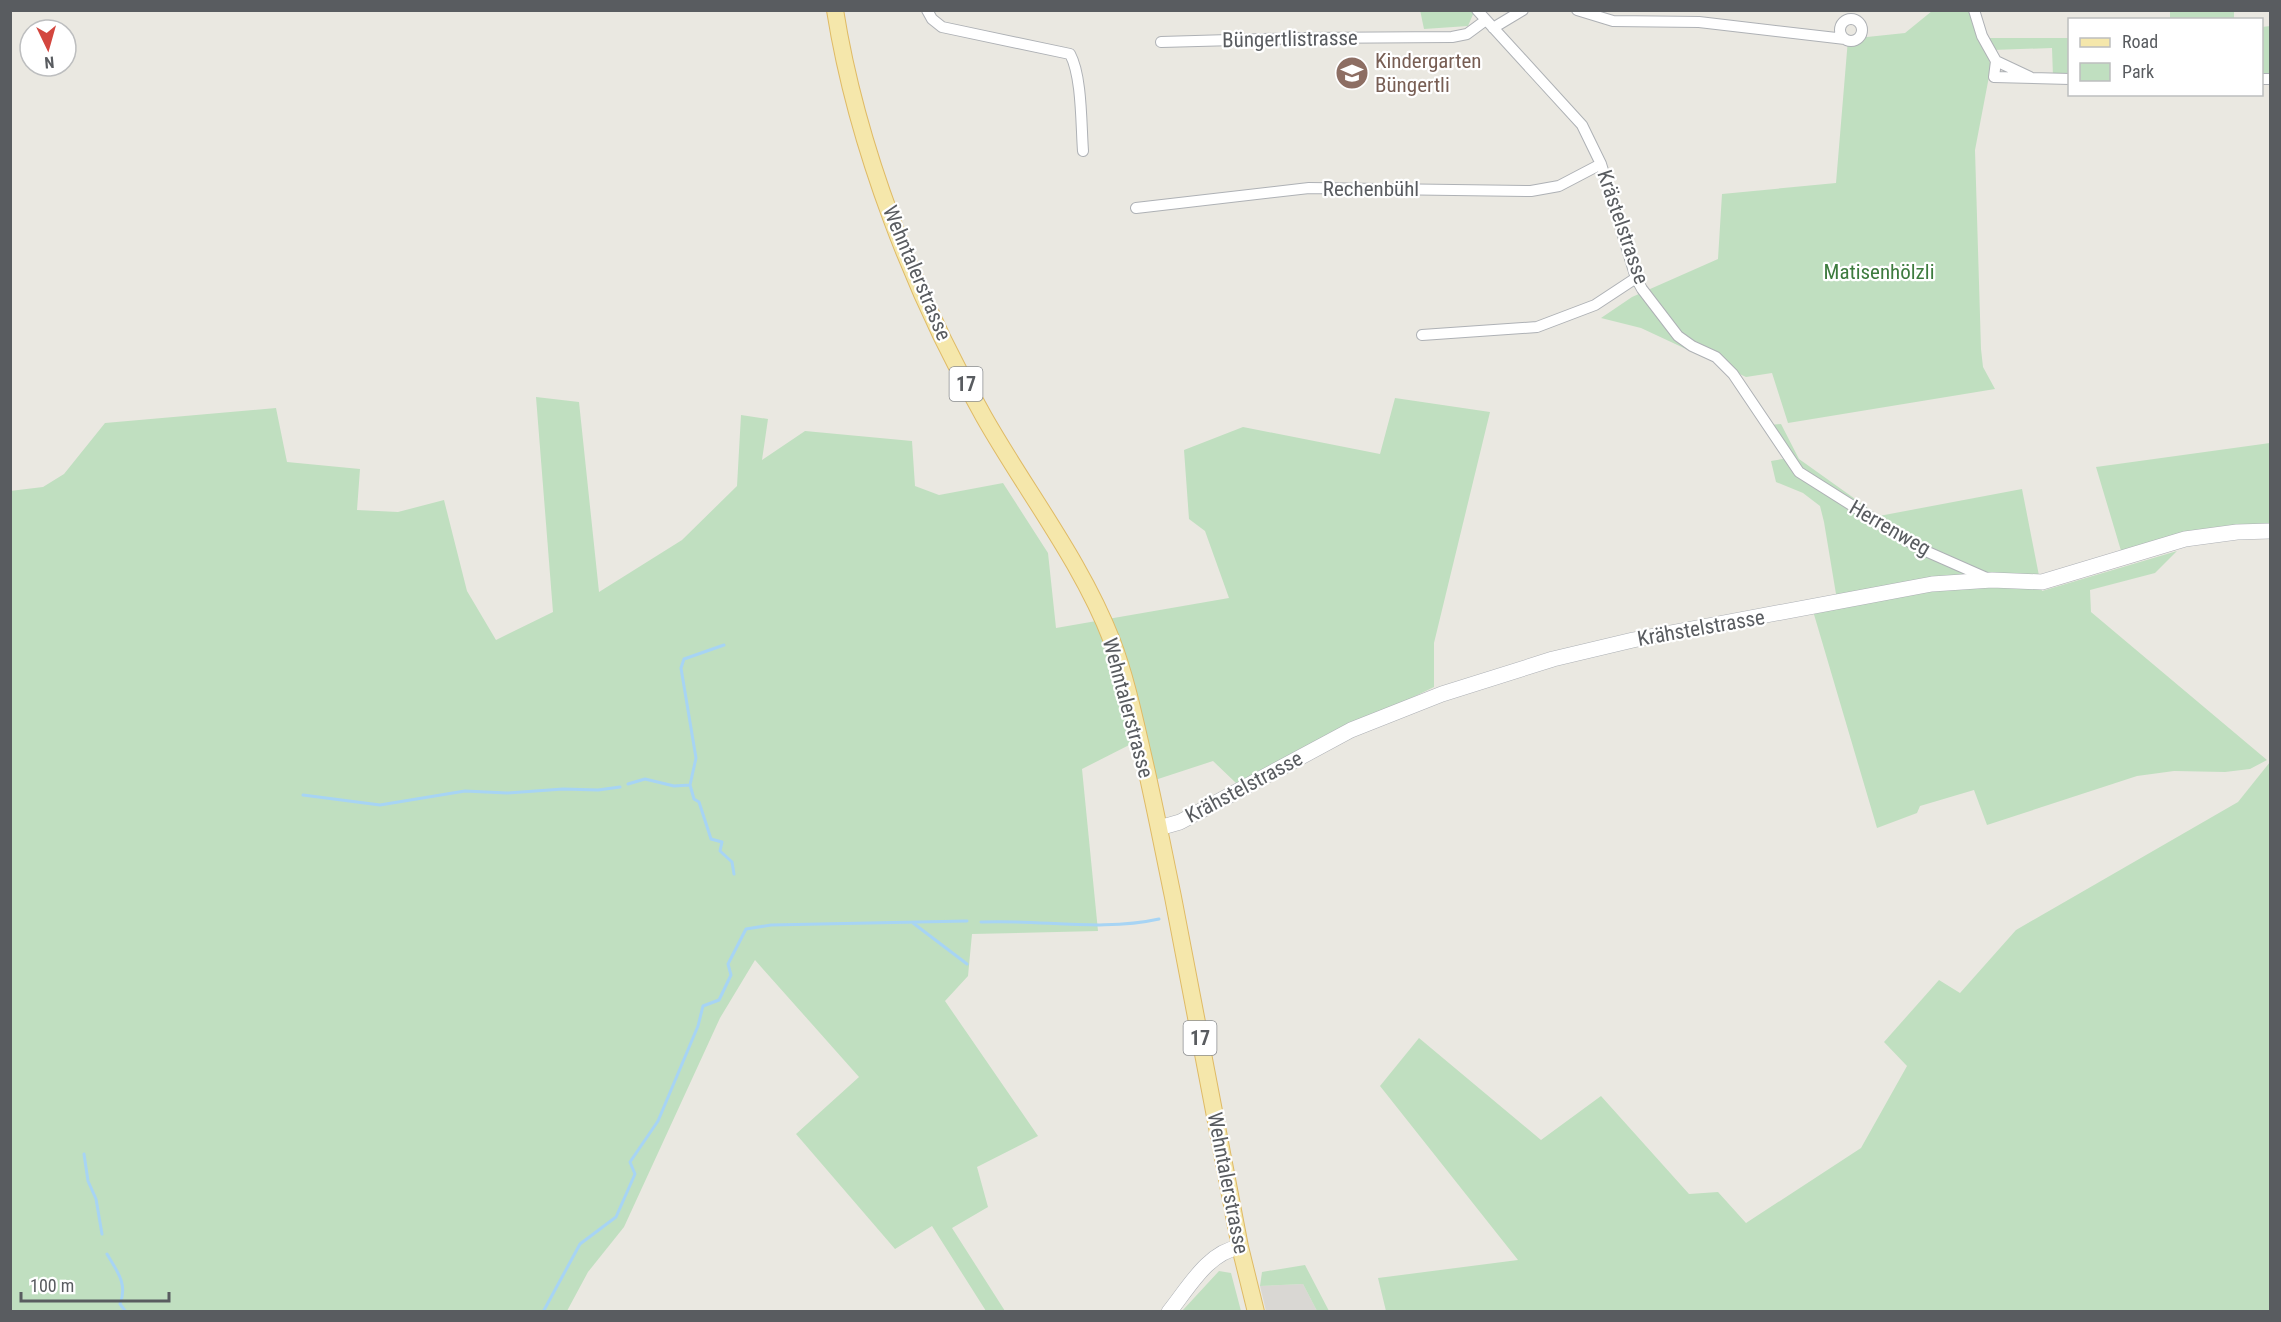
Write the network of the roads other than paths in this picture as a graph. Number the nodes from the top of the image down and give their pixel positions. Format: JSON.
{"nodes":[{"id":1,"x":835,"y":10,"type":"edge"},
{"id":2,"x":927,"y":10,"type":"edge"},
{"id":3,"x":1477,"y":10,"type":"edge"},
{"id":4,"x":1523,"y":10,"type":"edge"},
{"id":5,"x":1577,"y":10,"type":"edge"},
{"id":6,"x":1974,"y":10,"type":"edge"},
{"id":7,"x":1490,"y":24,"type":"junction"},
{"id":8,"x":1845,"y":39,"type":"dead end"},
{"id":9,"x":1161,"y":42,"type":"dead end"},
{"id":10,"x":2068,"y":79,"type":"edge"},
{"id":11,"x":1083,"y":151,"type":"dead end"},
{"id":12,"x":1601,"y":164,"type":"junction"},
{"id":13,"x":1136,"y":208,"type":"dead end"},
{"id":14,"x":1636,"y":278,"type":"junction"},
{"id":15,"x":1422,"y":335,"type":"dead end"},
{"id":16,"x":1793,"y":466,"type":"joint"},
{"id":17,"x":2271,"y":531,"type":"edge"},
{"id":18,"x":1992,"y":580,"type":"junction"},
{"id":19,"x":1159,"y":828,"type":"junction"},
{"id":20,"x":1240,"y":1247,"type":"junction"},
{"id":21,"x":1169,"y":1311,"type":"edge"},
{"id":22,"x":1256,"y":1311,"type":"edge"}],
"edges":[{"from":1,"to":19,"type":"main road","name":"Wehntalerstrasse","number":"17"},
{"from":2,"to":11,"type":"street"},
{"from":3,"to":7,"type":"street","name":"Krästelstrasse"},
{"from":4,"to":7,"type":"street","name":"Büngertlistrasse"},
{"from":5,"to":8,"type":"street"},
{"from":6,"to":10,"type":"street"},
{"from":7,"to":9,"type":"street","name":"Büngertlistrasse"},
{"from":7,"to":12,"type":"street","name":"Krästelstrasse"},
{"from":12,"to":13,"type":"street","name":"Rechenbühl"},
{"from":12,"to":14,"type":"street","name":"Krästelstrasse"},
{"from":14,"to":15,"type":"street"},
{"from":14,"to":16,"type":"street","name":"Krästelstrasse"},
{"from":16,"to":18,"type":"street","name":"Herrenweg"},
{"from":17,"to":18,"type":"main road","name":"Krähstelstrasse"},
{"from":18,"to":19,"type":"main road","name":"Krähstelstrasse"},
{"from":19,"to":20,"type":"main road","name":"Wehntalerstrasse","number":"17"},
{"from":20,"to":21,"type":"main road"},
{"from":20,"to":22,"type":"main road","name":"Wehntalerstrasse","number":"17"}]}
